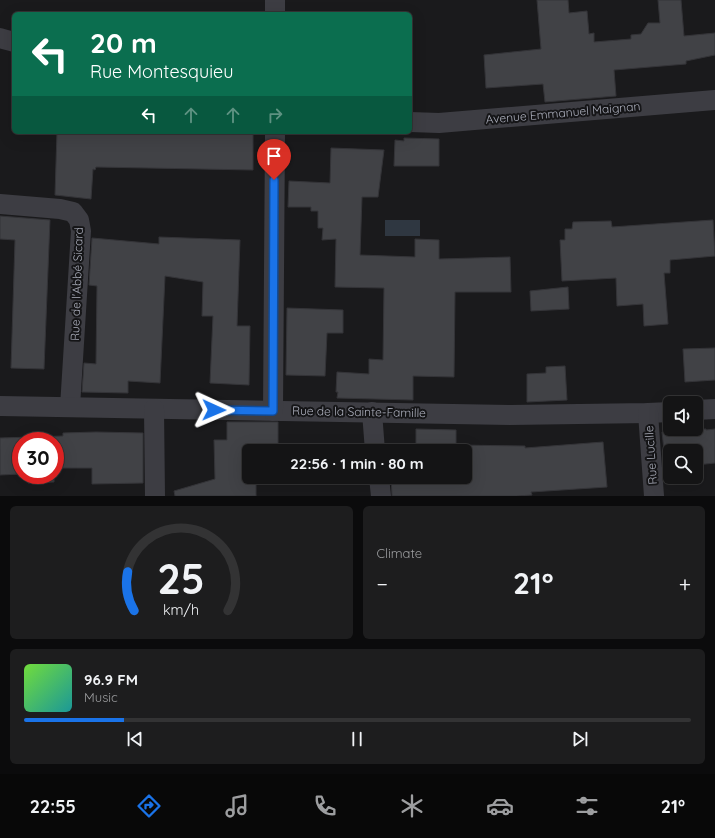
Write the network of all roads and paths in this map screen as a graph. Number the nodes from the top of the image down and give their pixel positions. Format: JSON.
{"nodes":[{"id":1,"x":275,"y":0,"type":"edge"},
{"id":2,"x":275,"y":12,"type":"edge"},
{"id":3,"x":0,"y":38,"type":"edge"},
{"id":4,"x":12,"y":41,"type":"edge"},
{"id":5,"x":715,"y":100,"type":"edge"},
{"id":6,"x":412,"y":122,"type":"edge"},
{"id":7,"x":275,"y":134,"type":"edge"},
{"id":8,"x":0,"y":204,"type":"edge"},
{"id":9,"x":0,"y":406,"type":"edge"},
{"id":10,"x":70,"y":407,"type":"junction"},
{"id":11,"x":154,"y":409,"type":"junction"},
{"id":12,"x":715,"y":409,"type":"edge"},
{"id":13,"x":703,"y":410,"type":"edge"},
{"id":14,"x":273,"y":411,"type":"junction"},
{"id":15,"x":372,"y":412,"type":"junction"},
{"id":16,"x":663,"y":412,"type":"edge"},
{"id":17,"x":648,"y":413,"type":"junction"},
{"id":18,"x":374,"y":444,"type":"edge"},
{"id":19,"x":380,"y":484,"type":"edge"},
{"id":20,"x":155,"y":496,"type":"edge"},
{"id":21,"x":382,"y":496,"type":"edge"},
{"id":22,"x":654,"y":496,"type":"edge"}],
"edges":[{"from":1,"to":2,"type":"street"},
{"from":3,"to":4,"type":"street"},
{"from":5,"to":6,"type":"street","name":"Avenue Emmanuel Maignan"},
{"from":7,"to":14,"type":"street"},
{"from":8,"to":10,"type":"street","name":"Rue de l'Abbé Sicard"},
{"from":9,"to":10,"type":"street","name":"Rue de la Sainte-Famille"},
{"from":10,"to":11,"type":"street","name":"Rue de la Sainte-Famille"},
{"from":11,"to":14,"type":"street","name":"Rue de la Sainte-Famille"},
{"from":11,"to":20,"type":"street"},
{"from":12,"to":13,"type":"street"},
{"from":14,"to":15,"type":"street","name":"Rue de la Sainte-Famille"},
{"from":15,"to":17,"type":"street","name":"Rue de la Sainte-Famille"},
{"from":15,"to":18,"type":"street"},
{"from":16,"to":17,"type":"street","name":"Rue de la Sainte-Famille"},
{"from":17,"to":22,"type":"street","name":"Rue Lucille"},
{"from":19,"to":21,"type":"street"}]}
